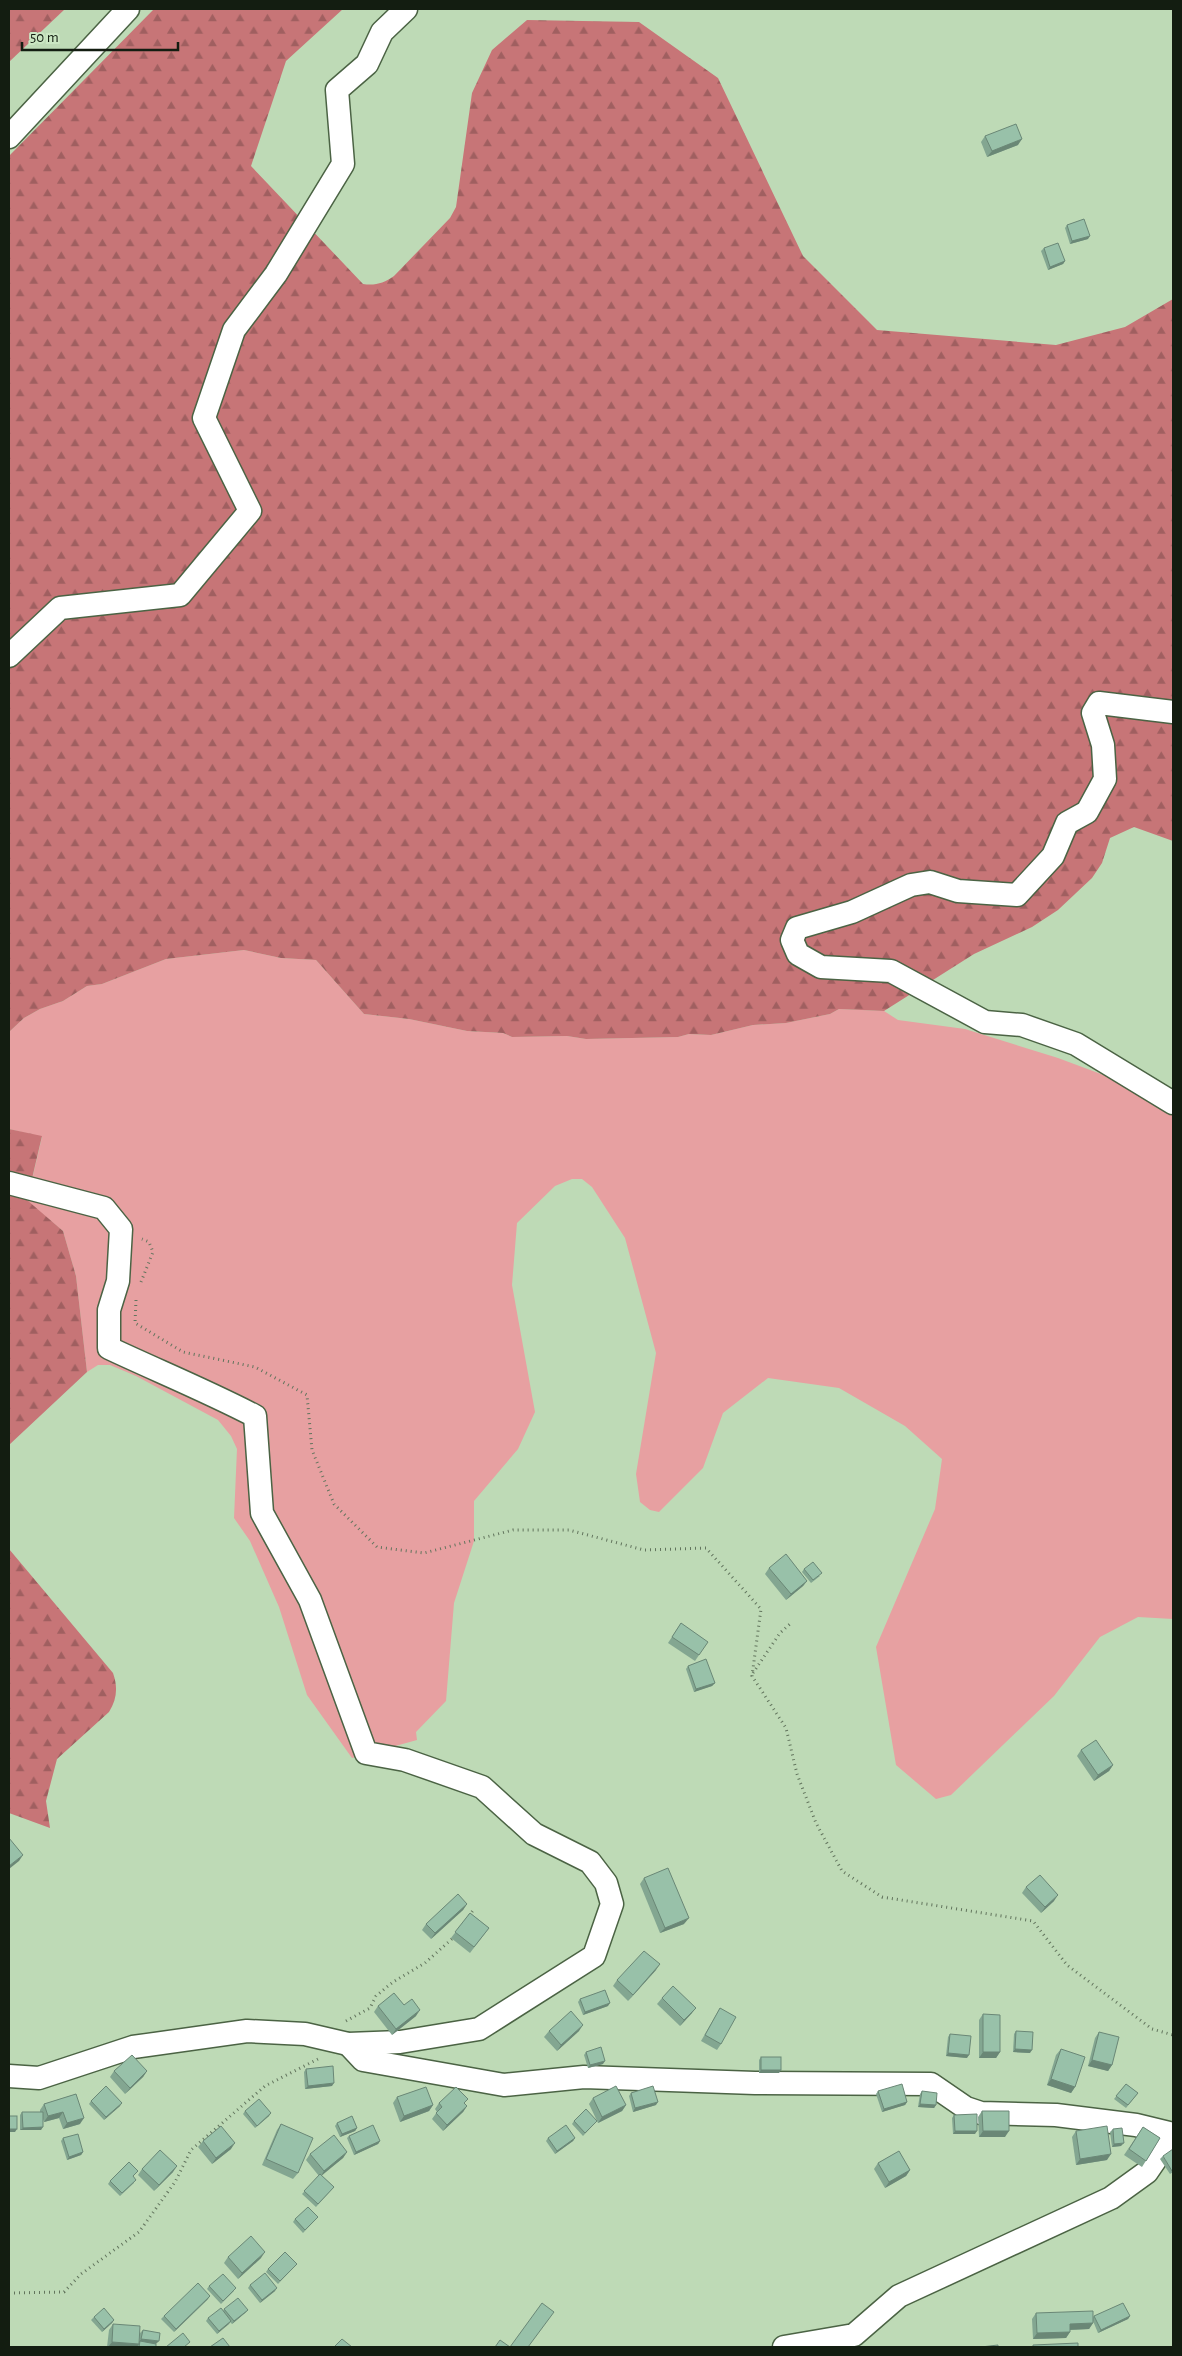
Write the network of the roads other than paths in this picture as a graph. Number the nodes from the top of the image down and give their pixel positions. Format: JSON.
{"nodes":[{"id":1,"x":128,"y":9,"type":"edge"},
{"id":2,"x":406,"y":9,"type":"edge"},
{"id":3,"x":9,"y":137,"type":"edge"},
{"id":4,"x":9,"y":656,"type":"edge"},
{"id":5,"x":1173,"y":712,"type":"edge"},
{"id":6,"x":1173,"y":1103,"type":"edge"},
{"id":7,"x":9,"y":1182,"type":"edge"},
{"id":8,"x":344,"y":2034,"type":"junction"},
{"id":9,"x":9,"y":2076,"type":"edge"},
{"id":10,"x":1173,"y":2134,"type":"edge"},
{"id":11,"x":784,"y":2347,"type":"edge"}],
"edges":[{"from":1,"to":3,"type":"street"},
{"from":2,"to":4,"type":"street"},
{"from":5,"to":6,"type":"street"},
{"from":7,"to":8,"type":"street"},
{"from":8,"to":9,"type":"street"},
{"from":8,"to":10,"type":"street"},
{"from":10,"to":11,"type":"street"}]}
